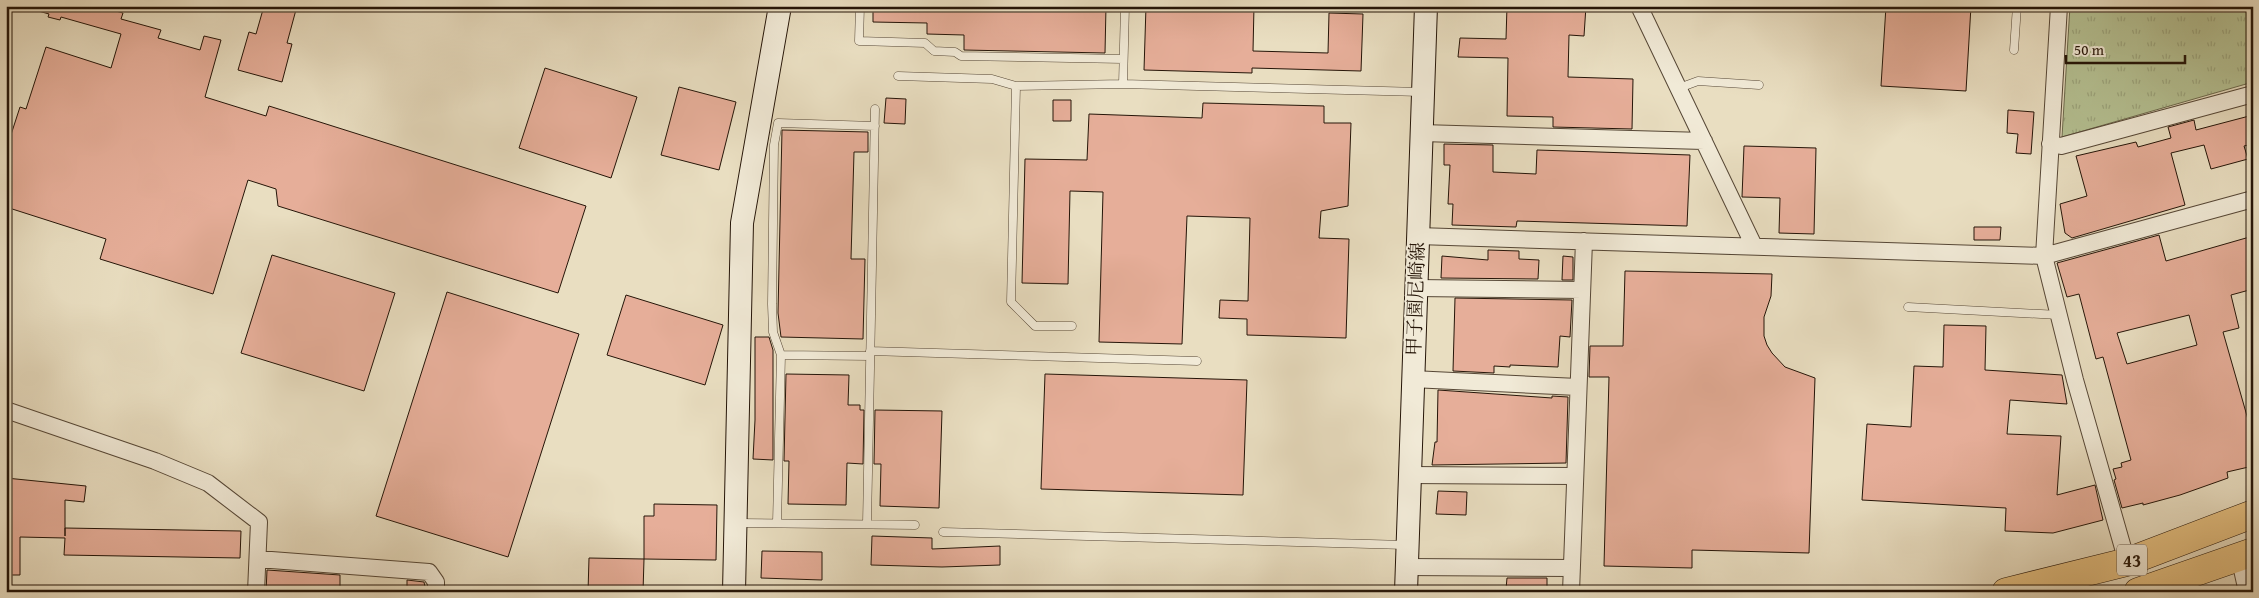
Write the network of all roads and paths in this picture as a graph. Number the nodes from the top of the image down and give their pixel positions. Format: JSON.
{"nodes":[{"id":1,"x":780,"y":6,"type":"edge"},
{"id":2,"x":860,"y":6,"type":"edge"},
{"id":3,"x":1125,"y":6,"type":"edge"},
{"id":4,"x":1426,"y":6,"type":"edge"},
{"id":5,"x":1639,"y":6,"type":"edge"},
{"id":6,"x":2017,"y":6,"type":"edge"},
{"id":7,"x":2059,"y":6,"type":"edge"},
{"id":8,"x":2014,"y":50,"type":"dead end"},
{"id":9,"x":1123,"y":60,"type":"junction"},
{"id":10,"x":898,"y":76,"type":"dead end"},
{"id":11,"x":1122,"y":84,"type":"junction"},
{"id":12,"x":1759,"y":85,"type":"dead end"},
{"id":13,"x":1016,"y":86,"type":"junction"},
{"id":14,"x":1679,"y":88,"type":"junction"},
{"id":15,"x":1423,"y":92,"type":"junction"},
{"id":16,"x":2253,"y":94,"type":"edge"},
{"id":17,"x":875,"y":109,"type":"dead end"},
{"id":18,"x":875,"y":126,"type":"junction"},
{"id":19,"x":1422,"y":133,"type":"junction"},
{"id":20,"x":1704,"y":141,"type":"junction"},
{"id":21,"x":2050,"y":144,"type":"junction"},
{"id":22,"x":2253,"y":199,"type":"edge"},
{"id":23,"x":1418,"y":236,"type":"junction"},
{"id":24,"x":1584,"y":241,"type":"junction"},
{"id":25,"x":1754,"y":246,"type":"junction"},
{"id":26,"x":2044,"y":256,"type":"junction"},
{"id":27,"x":1416,"y":288,"type":"junction"},
{"id":28,"x":1582,"y":290,"type":"junction"},
{"id":29,"x":1908,"y":307,"type":"dead end"},
{"id":30,"x":2059,"y":315,"type":"junction"},
{"id":31,"x":1072,"y":326,"type":"dead end"},
{"id":32,"x":870,"y":354,"type":"junction"},
{"id":33,"x":781,"y":356,"type":"junction"},
{"id":34,"x":1198,"y":361,"type":"dead end"},
{"id":35,"x":1412,"y":379,"type":"junction"},
{"id":36,"x":1578,"y":387,"type":"junction"},
{"id":37,"x":6,"y":410,"type":"edge"},
{"id":38,"x":1409,"y":475,"type":"junction"},
{"id":39,"x":1575,"y":476,"type":"junction"},
{"id":40,"x":2253,"y":514,"type":"edge"},
{"id":41,"x":2253,"y":520,"type":"edge"},
{"id":42,"x":736,"y":523,"type":"junction"},
{"id":43,"x":777,"y":523,"type":"junction"},
{"id":44,"x":867,"y":524,"type":"junction"},
{"id":45,"x":915,"y":525,"type":"dead end"},
{"id":46,"x":944,"y":532,"type":"dead end"},
{"id":47,"x":1406,"y":545,"type":"junction"},
{"id":48,"x":2249,"y":558,"type":"edge"},
{"id":49,"x":258,"y":559,"type":"junction"},
{"id":50,"x":2127,"y":562,"type":"junction"},
{"id":51,"x":1406,"y":568,"type":"junction"},
{"id":52,"x":1572,"y":568,"type":"junction"},
{"id":53,"x":256,"y":592,"type":"edge"},
{"id":54,"x":436,"y":592,"type":"edge"},
{"id":55,"x":734,"y":592,"type":"edge"},
{"id":56,"x":1406,"y":592,"type":"edge"},
{"id":57,"x":1571,"y":592,"type":"edge"},
{"id":58,"x":2006,"y":592,"type":"edge"},
{"id":59,"x":2023,"y":592,"type":"edge"},
{"id":60,"x":2138,"y":592,"type":"edge"},
{"id":61,"x":2160,"y":592,"type":"edge"},
{"id":62,"x":2247,"y":592,"type":"edge"}],
"edges":[{"from":1,"to":42,"type":"main road"},
{"from":2,"to":9,"type":"lane"},
{"from":3,"to":9,"type":"lane"},
{"from":4,"to":15,"type":"main road","name":"甲子園尼崎線"},
{"from":5,"to":14,"type":"street"},
{"from":6,"to":8,"type":"lane"},
{"from":7,"to":21,"type":"street"},
{"from":9,"to":11,"type":"lane"},
{"from":10,"to":13,"type":"lane"},
{"from":11,"to":13,"type":"lane"},
{"from":11,"to":15,"type":"lane"},
{"from":12,"to":14,"type":"lane"},
{"from":13,"to":31,"type":"lane"},
{"from":14,"to":20,"type":"street"},
{"from":15,"to":19,"type":"main road","name":"甲子園尼崎線"},
{"from":16,"to":21,"type":"street"},
{"from":17,"to":18,"type":"lane"},
{"from":18,"to":32,"type":"lane"},
{"from":18,"to":33,"type":"lane"},
{"from":19,"to":20,"type":"street"},
{"from":19,"to":23,"type":"main road","name":"甲子園尼崎線"},
{"from":20,"to":25,"type":"street"},
{"from":21,"to":26,"type":"street"},
{"from":22,"to":26,"type":"street"},
{"from":23,"to":24,"type":"street"},
{"from":23,"to":27,"type":"main road","name":"甲子園尼崎線"},
{"from":24,"to":25,"type":"street"},
{"from":24,"to":28,"type":"street"},
{"from":25,"to":26,"type":"street"},
{"from":26,"to":30,"type":"street"},
{"from":27,"to":28,"type":"street"},
{"from":27,"to":35,"type":"main road","name":"甲子園尼崎線"},
{"from":28,"to":36,"type":"street"},
{"from":29,"to":30,"type":"lane"},
{"from":30,"to":50,"type":"street"},
{"from":32,"to":33,"type":"lane"},
{"from":32,"to":34,"type":"lane"},
{"from":32,"to":44,"type":"lane"},
{"from":33,"to":43,"type":"lane"},
{"from":35,"to":36,"type":"street"},
{"from":35,"to":38,"type":"main road","name":"甲子園尼崎線"},
{"from":36,"to":39,"type":"street"},
{"from":37,"to":49,"type":"street"},
{"from":38,"to":39,"type":"street"},
{"from":38,"to":47,"type":"main road","name":"甲子園尼崎線"},
{"from":39,"to":52,"type":"street"},
{"from":40,"to":50,"type":"highway","number":"43"},
{"from":41,"to":59,"type":"highway"},
{"from":42,"to":43,"type":"lane"},
{"from":42,"to":55,"type":"main road"},
{"from":43,"to":44,"type":"lane"},
{"from":44,"to":45,"type":"lane"},
{"from":46,"to":47,"type":"lane"},
{"from":47,"to":51,"type":"main road","name":"甲子園尼崎線"},
{"from":48,"to":60,"type":"highway"},
{"from":48,"to":61,"type":"highway","number":"43"},
{"from":48,"to":62,"type":"street"},
{"from":49,"to":53,"type":"street"},
{"from":49,"to":54,"type":"street"},
{"from":50,"to":58,"type":"highway","number":"43"},
{"from":51,"to":52,"type":"street"},
{"from":51,"to":56,"type":"main road","name":"甲子園尼崎線"},
{"from":52,"to":57,"type":"street"}]}
